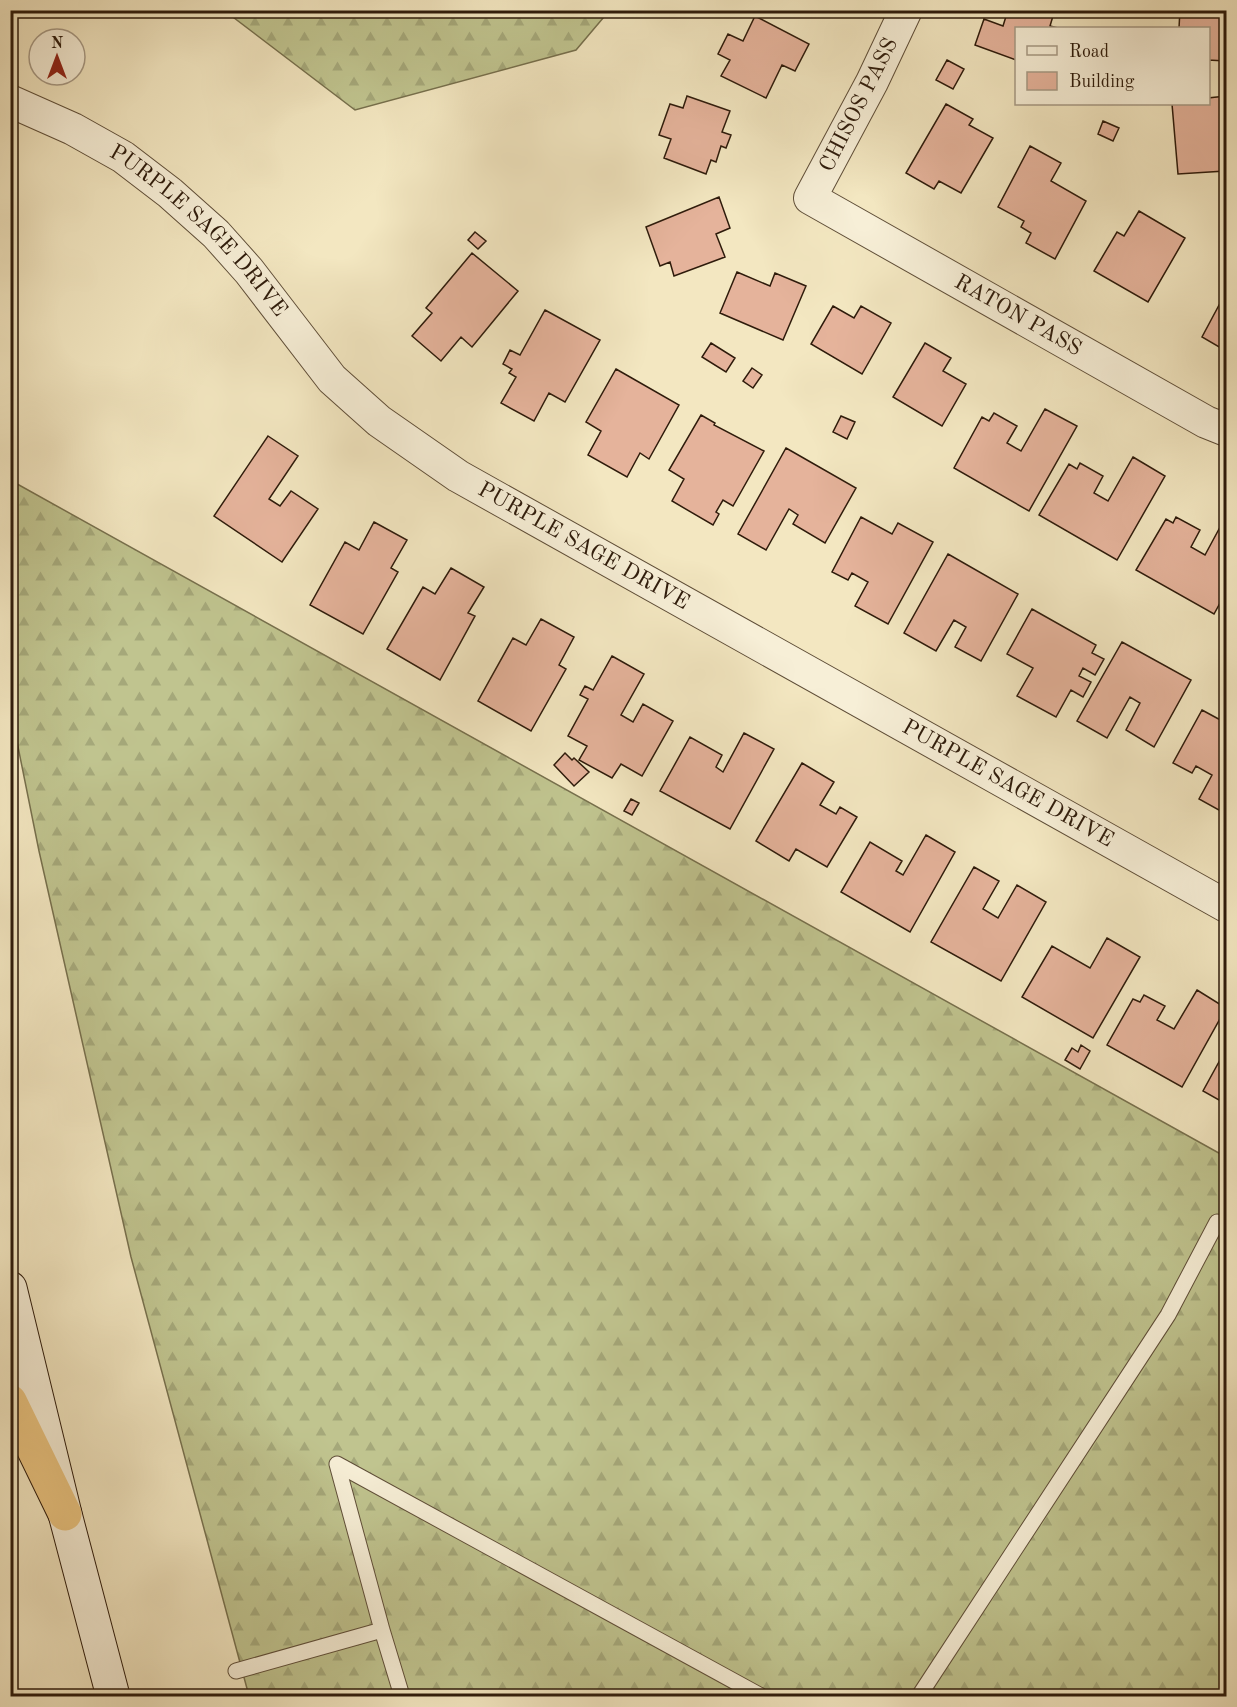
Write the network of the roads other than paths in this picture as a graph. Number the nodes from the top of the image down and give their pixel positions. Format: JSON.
{"nodes":[{"id":1,"x":906,"y":10,"type":"edge"},
{"id":2,"x":10,"y":101,"type":"edge"},
{"id":3,"x":810,"y":198,"type":"joint"},
{"id":4,"x":1227,"y":430,"type":"edge"},
{"id":5,"x":1227,"y":906,"type":"edge"},
{"id":6,"x":1227,"y":1227,"type":"edge"},
{"id":7,"x":10,"y":1288,"type":"edge"},
{"id":8,"x":10,"y":1401,"type":"edge"},
{"id":9,"x":65,"y":1514,"type":"junction"},
{"id":10,"x":382,"y":1630,"type":"junction"},
{"id":11,"x":236,"y":1671,"type":"dead end"},
{"id":12,"x":113,"y":1696,"type":"edge"},
{"id":13,"x":402,"y":1696,"type":"edge"},
{"id":14,"x":761,"y":1696,"type":"edge"},
{"id":15,"x":919,"y":1696,"type":"edge"}],
"edges":[{"from":1,"to":3,"type":"street","name":"CHISOS PASS"},
{"from":2,"to":5,"type":"street","name":"PURPLE SAGE DRIVE"},
{"from":3,"to":4,"type":"street","name":"RATON PASS"},
{"from":6,"to":15,"type":"lane"},
{"from":7,"to":9,"type":"main road"},
{"from":8,"to":9,"type":"highway"},
{"from":9,"to":12,"type":"main road"},
{"from":10,"to":11,"type":"lane"},
{"from":10,"to":13,"type":"lane"},
{"from":10,"to":14,"type":"lane"}]}
